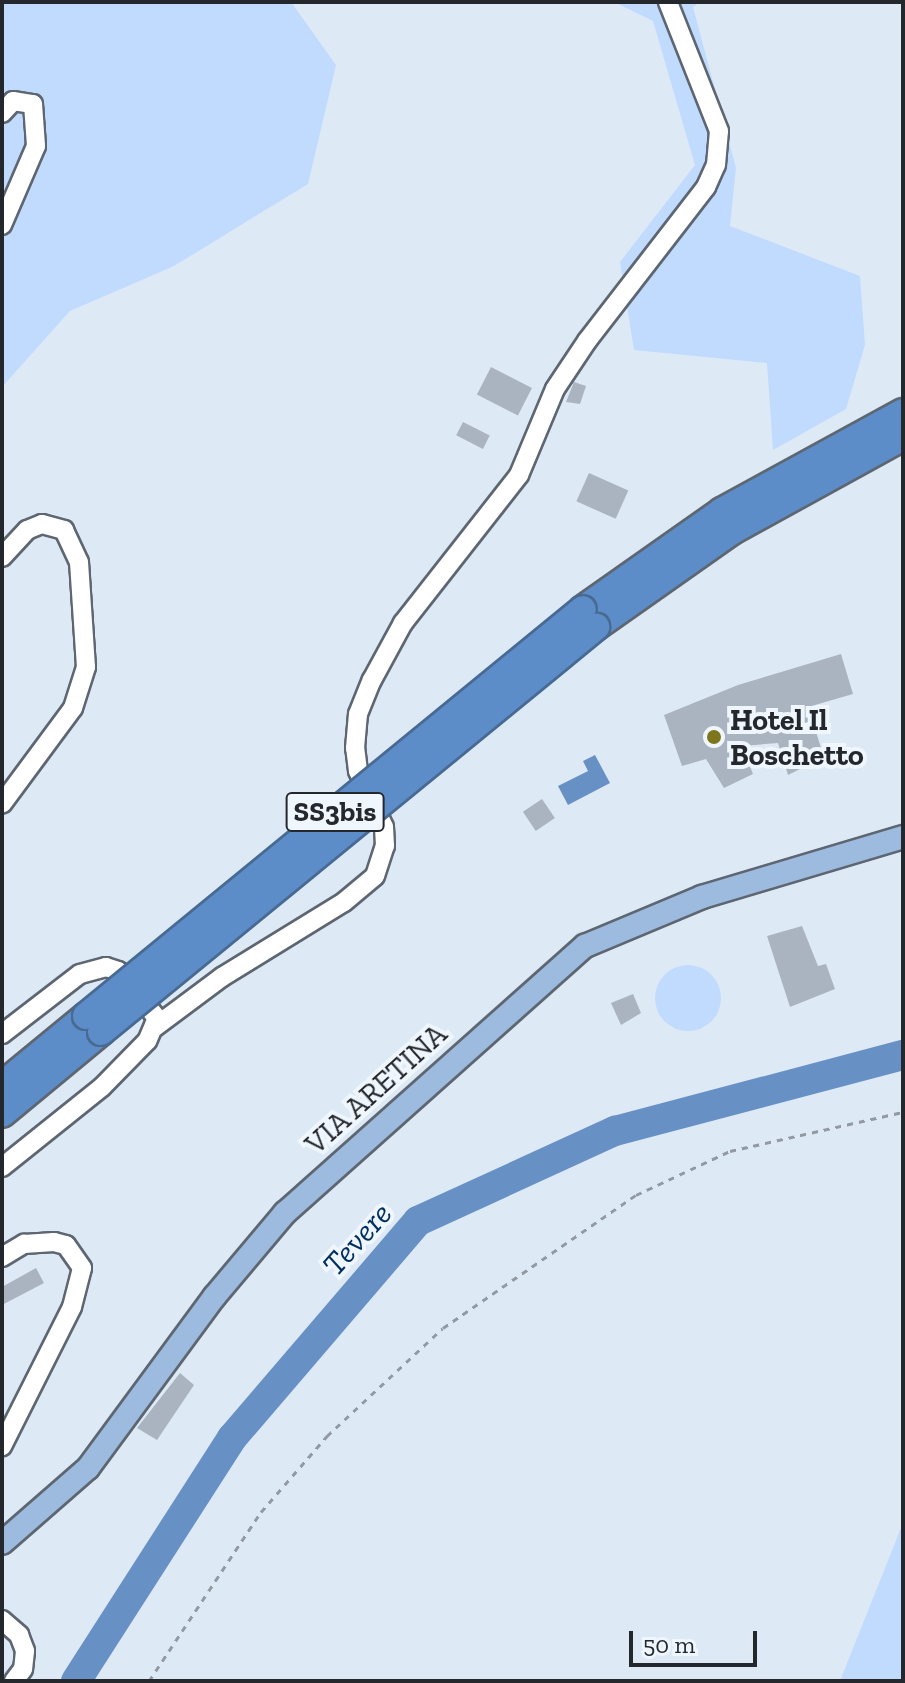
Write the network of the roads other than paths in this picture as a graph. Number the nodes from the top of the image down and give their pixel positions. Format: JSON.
{"nodes":[{"id":1,"x":668,"y":2,"type":"edge"},
{"id":2,"x":2,"y":113,"type":"edge"},
{"id":3,"x":2,"y":225,"type":"edge"},
{"id":4,"x":903,"y":412,"type":"edge"},
{"id":5,"x":903,"y":437,"type":"edge"},
{"id":6,"x":2,"y":557,"type":"edge"},
{"id":7,"x":590,"y":618,"type":"junction"},
{"id":8,"x":2,"y":804,"type":"edge"},
{"id":9,"x":903,"y":837,"type":"edge"},
{"id":10,"x":94,"y":1024,"type":"junction"},
{"id":11,"x":155,"y":1027,"type":"junction"},
{"id":12,"x":2,"y":1034,"type":"edge"},
{"id":13,"x":2,"y":1085,"type":"edge"},
{"id":14,"x":2,"y":1114,"type":"edge"},
{"id":15,"x":2,"y":1167,"type":"edge"},
{"id":16,"x":2,"y":1257,"type":"edge"},
{"id":17,"x":2,"y":1446,"type":"edge"},
{"id":18,"x":2,"y":1543,"type":"edge"},
{"id":19,"x":2,"y":1620,"type":"edge"},
{"id":20,"x":14,"y":1681,"type":"edge"}],
"edges":[{"from":1,"to":11,"type":"street"},
{"from":2,"to":3,"type":"street"},
{"from":4,"to":7,"type":"highway","number":"SS3bis"},
{"from":5,"to":7,"type":"highway","number":"SS3bis"},
{"from":6,"to":8,"type":"street"},
{"from":7,"to":10,"type":"highway","number":"SS3bis","bridge":true},
{"from":9,"to":18,"type":"main road","name":"VIA ARETINA"},
{"from":10,"to":13,"type":"highway","number":"SS3bis"},
{"from":10,"to":14,"type":"highway","number":"SS3bis"},
{"from":11,"to":12,"type":"street"},
{"from":11,"to":15,"type":"street"},
{"from":16,"to":17,"type":"street"},
{"from":19,"to":20,"type":"street"}]}
